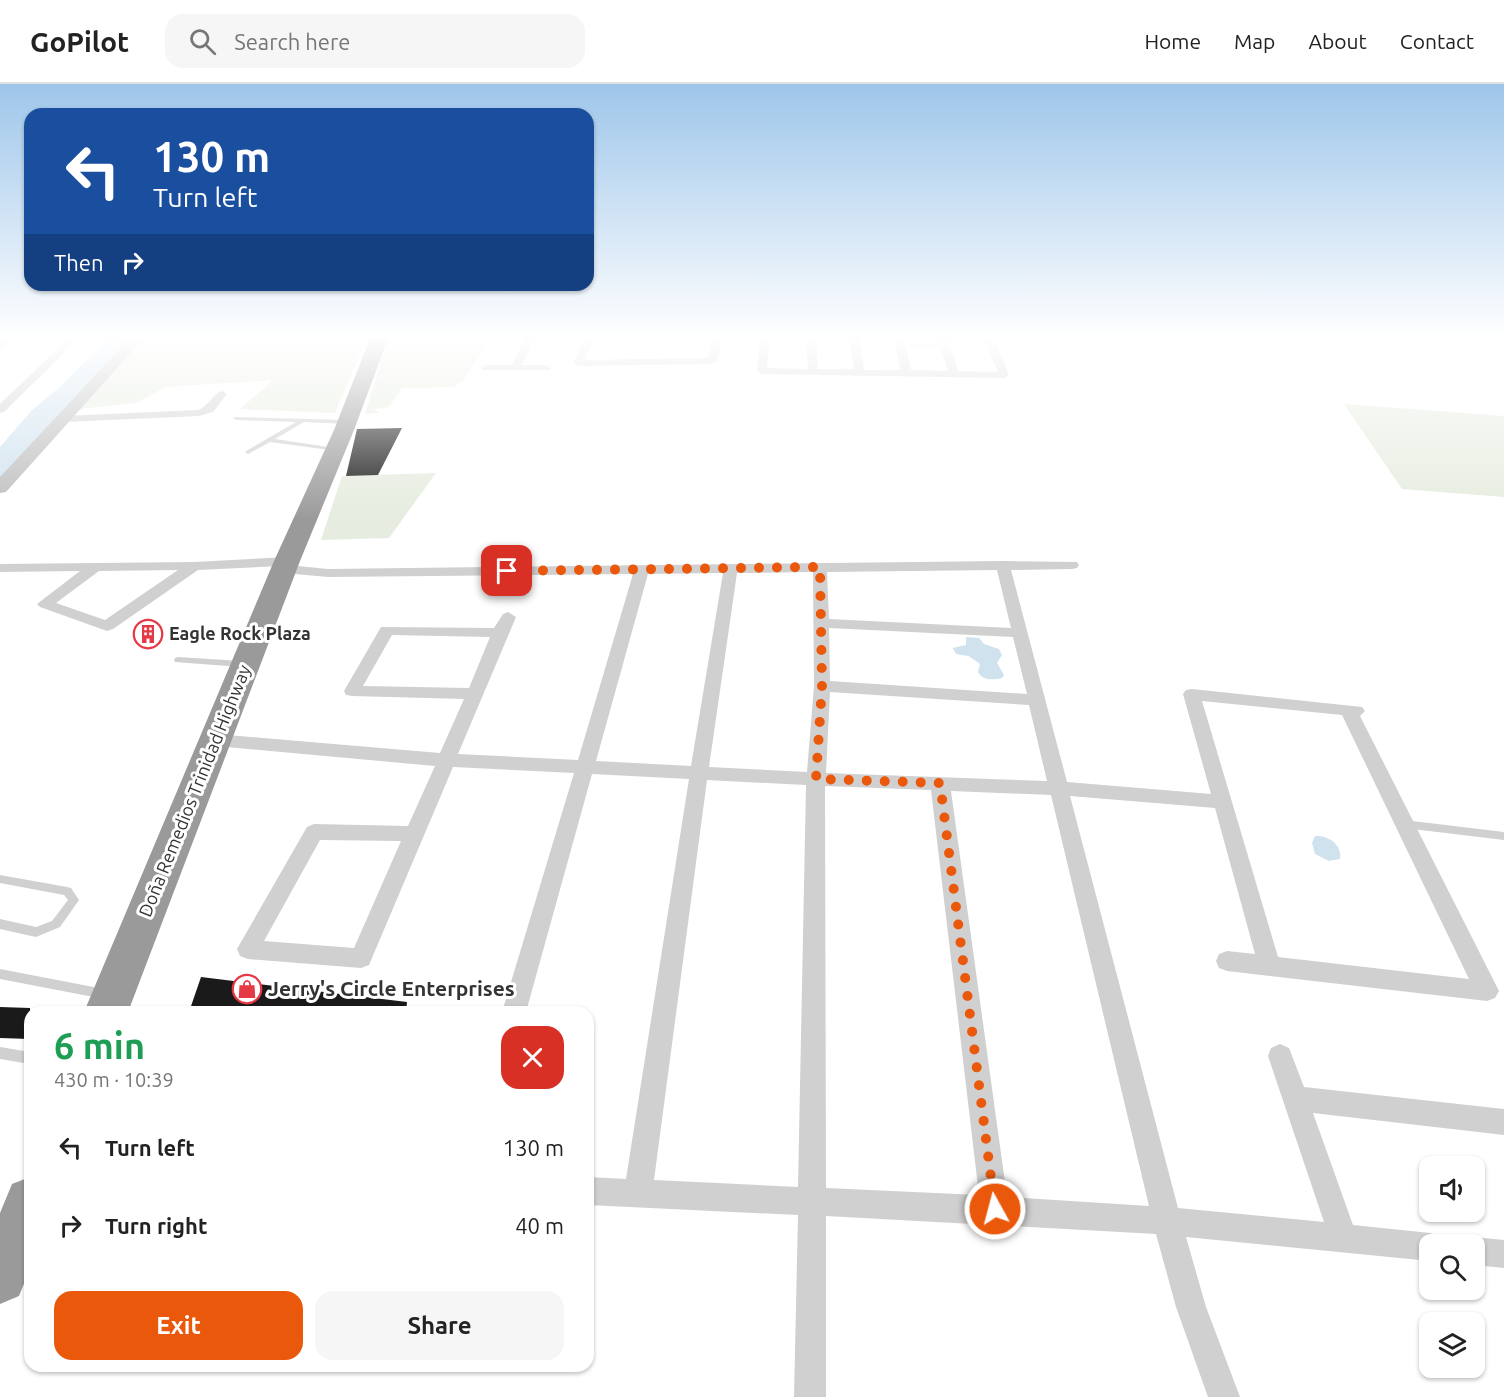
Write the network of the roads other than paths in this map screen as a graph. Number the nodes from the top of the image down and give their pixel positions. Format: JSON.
{"nodes":[{"id":1,"x":13,"y":397,"type":"edge"},
{"id":2,"x":83,"y":397,"type":"edge"},
{"id":3,"x":219,"y":397,"type":"edge"},
{"id":4,"x":356,"y":397,"type":"edge"},
{"id":5,"x":0,"y":410,"type":"edge"},
{"id":6,"x":236,"y":418,"type":"dead end"},
{"id":7,"x":63,"y":419,"type":"junction"},
{"id":8,"x":302,"y":421,"type":"junction"},
{"id":9,"x":272,"y":438,"type":"junction"},
{"id":10,"x":340,"y":439,"type":"junction"},
{"id":11,"x":248,"y":452,"type":"dead end"},
{"id":12,"x":0,"y":488,"type":"edge"},
{"id":13,"x":286,"y":565,"type":"junction"},
{"id":14,"x":1003,"y":565,"type":"junction"},
{"id":15,"x":1072,"y":565,"type":"dead end"},
{"id":16,"x":194,"y":566,"type":"junction"},
{"id":17,"x":96,"y":567,"type":"junction"},
{"id":18,"x":820,"y":567,"type":"junction"},
{"id":19,"x":0,"y":568,"type":"edge"},
{"id":20,"x":731,"y":568,"type":"junction"},
{"id":21,"x":642,"y":569,"type":"junction"},
{"id":22,"x":821,"y":623,"type":"junction"},
{"id":23,"x":108,"y":626,"type":"junction"},
{"id":24,"x":124,"y":631,"type":"dead end"},
{"id":25,"x":1020,"y":633,"type":"junction"},
{"id":26,"x":178,"y":660,"type":"dead end"},
{"id":27,"x":246,"y":664,"type":"junction"},
{"id":28,"x":822,"y":686,"type":"junction"},
{"id":29,"x":475,"y":694,"type":"junction"},
{"id":30,"x":1037,"y":700,"type":"junction"},
{"id":31,"x":216,"y":740,"type":"junction"},
{"id":32,"x":446,"y":760,"type":"junction"},
{"id":33,"x":584,"y":766,"type":"junction"},
{"id":34,"x":699,"y":772,"type":"junction"},
{"id":35,"x":816,"y":779,"type":"junction"},
{"id":36,"x":940,"y":783,"type":"junction"},
{"id":37,"x":1059,"y":788,"type":"junction"},
{"id":38,"x":1222,"y":802,"type":"junction"},
{"id":39,"x":1404,"y":824,"type":"junction"},
{"id":40,"x":415,"y":834,"type":"junction"},
{"id":41,"x":1504,"y":836,"type":"edge"},
{"id":42,"x":0,"y":879,"type":"edge"},
{"id":43,"x":0,"y":924,"type":"edge"},
{"id":44,"x":1227,"y":961,"type":"dead end"},
{"id":45,"x":1269,"y":965,"type":"junction"},
{"id":46,"x":0,"y":974,"type":"edge"},
{"id":47,"x":109,"y":1004,"type":"edge"},
{"id":48,"x":516,"y":1006,"type":"edge"},
{"id":49,"x":0,"y":1053,"type":"edge"},
{"id":50,"x":1280,"y":1056,"type":"dead end"},
{"id":51,"x":24,"y":1057,"type":"edge"},
{"id":52,"x":1296,"y":1099,"type":"junction"},
{"id":53,"x":1504,"y":1122,"type":"edge"},
{"id":54,"x":594,"y":1191,"type":"edge"},
{"id":55,"x":638,"y":1193,"type":"junction"},
{"id":56,"x":811,"y":1202,"type":"junction"},
{"id":57,"x":995,"y":1209,"type":"junction"},
{"id":58,"x":24,"y":1217,"type":"edge"},
{"id":59,"x":1167,"y":1221,"type":"junction"},
{"id":60,"x":1344,"y":1239,"type":"junction"},
{"id":61,"x":1419,"y":1246,"type":"edge"},
{"id":62,"x":1485,"y":1252,"type":"edge"},
{"id":63,"x":1504,"y":1254,"type":"edge"},
{"id":64,"x":0,"y":1277,"type":"edge"},
{"id":65,"x":810,"y":1397,"type":"edge"},
{"id":66,"x":1224,"y":1397,"type":"edge"}],
"edges":[{"from":1,"to":5,"type":"street"},
{"from":2,"to":7,"type":"street"},
{"from":3,"to":7,"type":"street"},
{"from":4,"to":10,"type":"highway","name":"Doña Remedios Trinidad Highway"},
{"from":6,"to":8,"type":"lane"},
{"from":7,"to":12,"type":"street"},
{"from":8,"to":9,"type":"lane"},
{"from":8,"to":10,"type":"lane"},
{"from":9,"to":10,"type":"lane"},
{"from":9,"to":11,"type":"lane"},
{"from":10,"to":13,"type":"highway","name":"Doña Remedios Trinidad Highway"},
{"from":13,"to":16,"type":"street"},
{"from":13,"to":21,"type":"street"},
{"from":13,"to":27,"type":"highway","name":"Doña Remedios Trinidad Highway"},
{"from":14,"to":15,"type":"street"},
{"from":14,"to":18,"type":"street"},
{"from":14,"to":25,"type":"street"},
{"from":16,"to":17,"type":"street"},
{"from":16,"to":23,"type":"street"},
{"from":17,"to":19,"type":"street"},
{"from":17,"to":23,"type":"street"},
{"from":18,"to":20,"type":"street"},
{"from":18,"to":22,"type":"street"},
{"from":20,"to":21,"type":"street"},
{"from":20,"to":34,"type":"street"},
{"from":21,"to":33,"type":"street"},
{"from":22,"to":25,"type":"street"},
{"from":22,"to":28,"type":"street"},
{"from":23,"to":24,"type":"street"},
{"from":25,"to":30,"type":"street"},
{"from":26,"to":27,"type":"lane"},
{"from":27,"to":31,"type":"highway","name":"Doña Remedios Trinidad Highway"},
{"from":28,"to":30,"type":"street"},
{"from":28,"to":35,"type":"street"},
{"from":29,"to":29,"type":"street"},
{"from":29,"to":32,"type":"street"},
{"from":30,"to":37,"type":"street"},
{"from":31,"to":32,"type":"street"},
{"from":31,"to":47,"type":"highway","name":"Doña Remedios Trinidad Highway"},
{"from":32,"to":33,"type":"street"},
{"from":32,"to":40,"type":"street"},
{"from":33,"to":34,"type":"street"},
{"from":33,"to":48,"type":"street"},
{"from":34,"to":35,"type":"street"},
{"from":34,"to":55,"type":"street"},
{"from":35,"to":36,"type":"street"},
{"from":35,"to":56,"type":"street"},
{"from":36,"to":37,"type":"street"},
{"from":36,"to":57,"type":"street"},
{"from":37,"to":38,"type":"street"},
{"from":37,"to":59,"type":"street"},
{"from":38,"to":39,"type":"street"},
{"from":38,"to":45,"type":"street"},
{"from":39,"to":41,"type":"lane"},
{"from":39,"to":45,"type":"street"},
{"from":40,"to":40,"type":"street"},
{"from":42,"to":43,"type":"lane"},
{"from":44,"to":45,"type":"street"},
{"from":46,"to":47,"type":"lane"},
{"from":49,"to":51,"type":"lane"},
{"from":50,"to":52,"type":"street"},
{"from":52,"to":53,"type":"street"},
{"from":52,"to":60,"type":"street"},
{"from":54,"to":55,"type":"street"},
{"from":55,"to":56,"type":"street"},
{"from":56,"to":57,"type":"street"},
{"from":56,"to":65,"type":"street"},
{"from":57,"to":59,"type":"street"},
{"from":58,"to":64,"type":"highway"},
{"from":59,"to":60,"type":"street"},
{"from":59,"to":66,"type":"street"},
{"from":60,"to":61,"type":"street"},
{"from":62,"to":63,"type":"street"}]}
